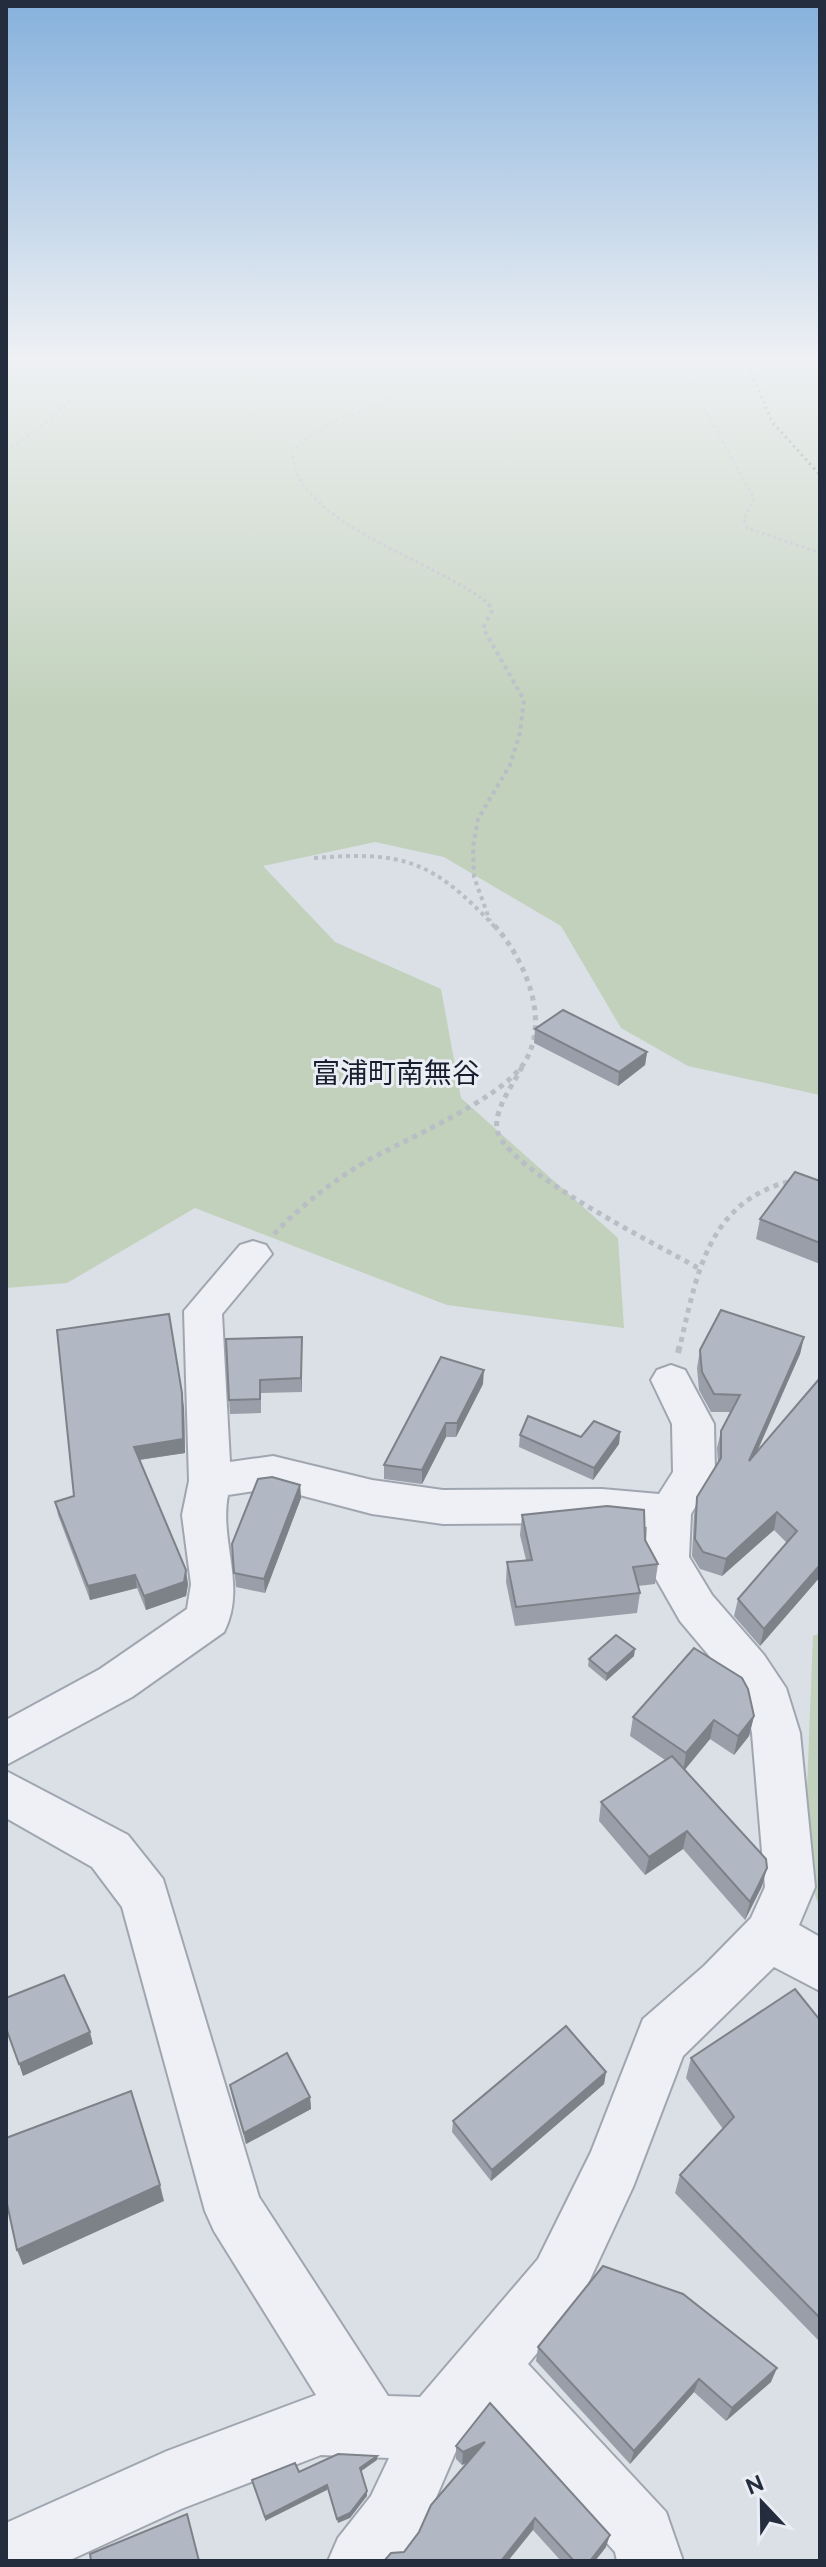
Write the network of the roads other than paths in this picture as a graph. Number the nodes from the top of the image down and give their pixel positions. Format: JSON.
{"nodes":[{"id":1,"x":253,"y":1254,"type":"road end"},
{"id":2,"x":671,"y":1380,"type":"road end"},
{"id":3,"x":210,"y":1481,"type":"junction"},
{"id":4,"x":670,"y":1512,"type":"junction"},
{"id":5,"x":6,"y":1744,"type":"edge"},
{"id":6,"x":6,"y":1793,"type":"edge"},
{"id":7,"x":769,"y":1935,"type":"junction"},
{"id":8,"x":820,"y":1966,"type":"edge"},
{"id":9,"x":487,"y":2364,"type":"junction"},
{"id":10,"x":371,"y":2426,"type":"junction"},
{"id":11,"x":434,"y":2429,"type":"junction"},
{"id":12,"x":6,"y":2556,"type":"edge"},
{"id":13,"x":361,"y":2561,"type":"edge"},
{"id":14,"x":650,"y":2561,"type":"edge"}],
"edges":[{"from":1,"to":3,"type":"street"},
{"from":2,"to":4,"type":"street"},
{"from":3,"to":4,"type":"street"},
{"from":3,"to":5,"type":"street"},
{"from":4,"to":7,"type":"street"},
{"from":6,"to":10,"type":"street"},
{"from":7,"to":8,"type":"street"},
{"from":7,"to":9,"type":"street"},
{"from":9,"to":11,"type":"street"},
{"from":9,"to":14,"type":"street"},
{"from":10,"to":11,"type":"street"},
{"from":10,"to":12,"type":"street"},
{"from":11,"to":13,"type":"street"}]}
